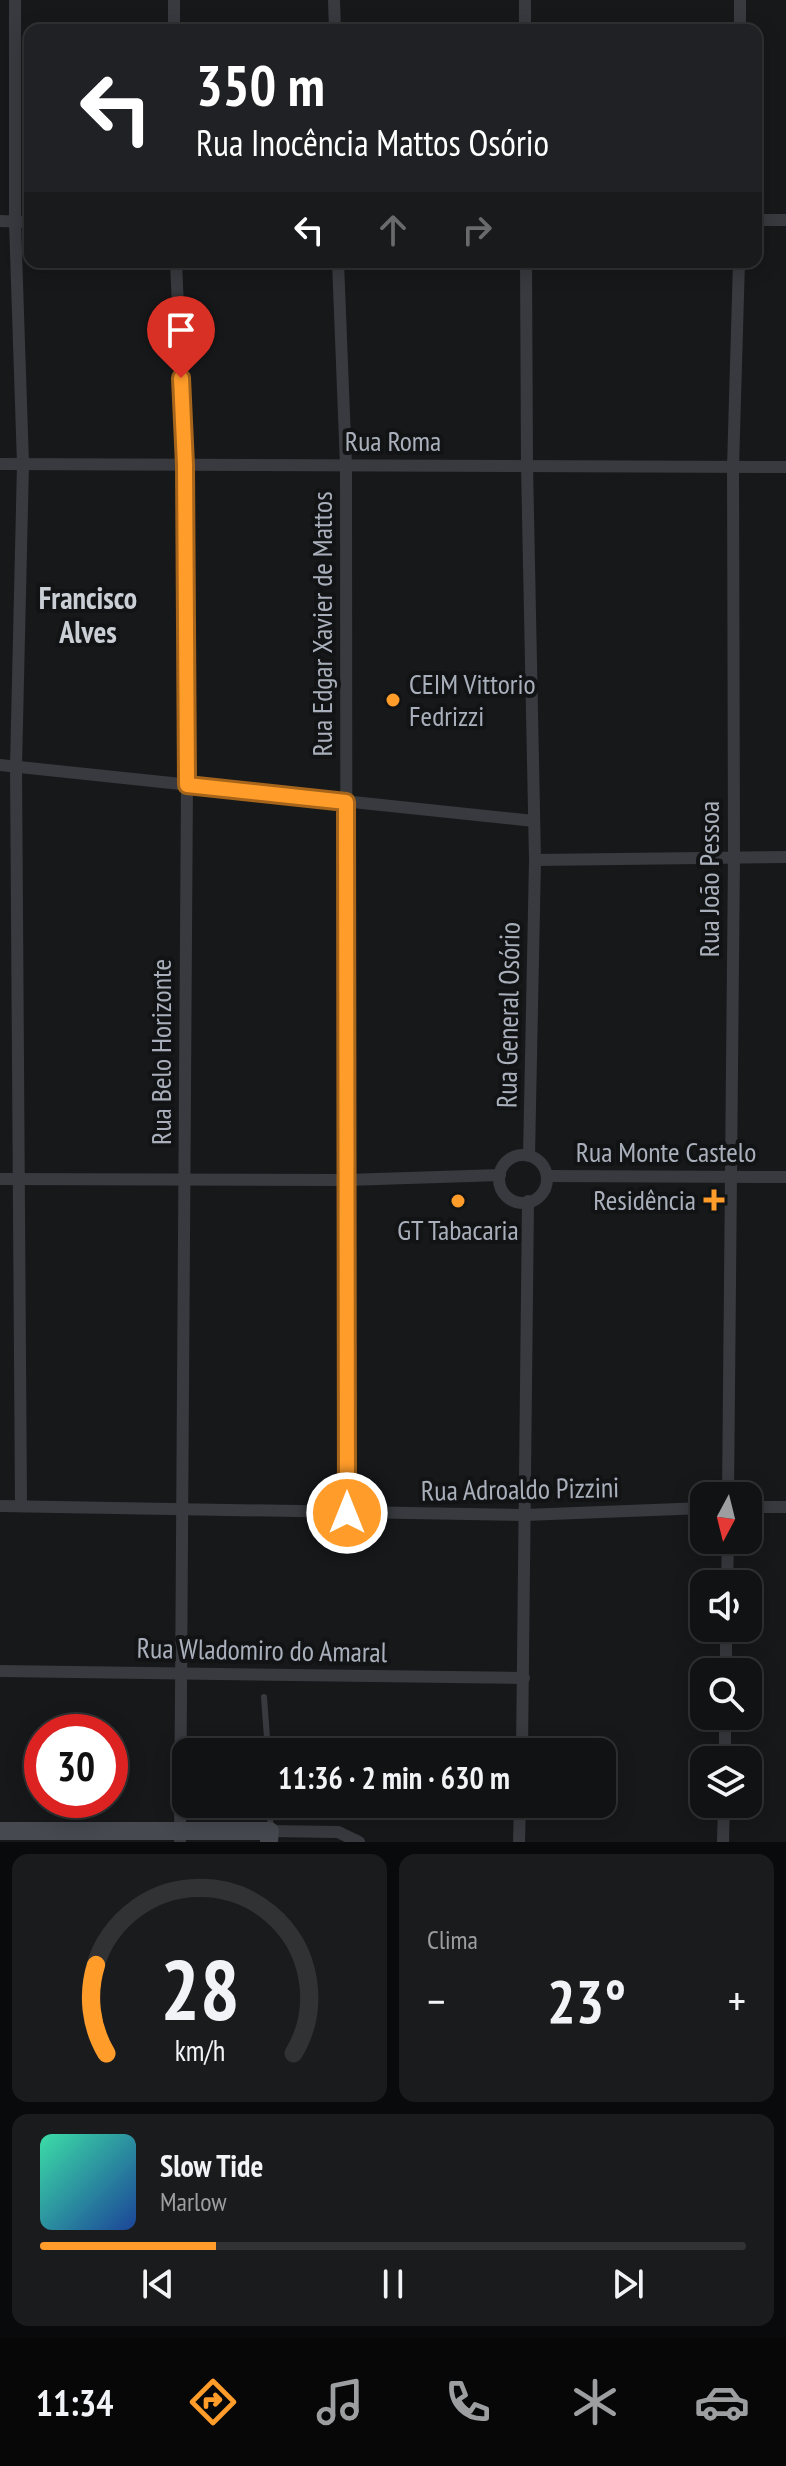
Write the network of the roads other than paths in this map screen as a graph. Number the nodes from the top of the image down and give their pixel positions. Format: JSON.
{"nodes":[{"id":1,"x":15,"y":0,"type":"edge"},
{"id":2,"x":174,"y":0,"type":"edge"},
{"id":3,"x":334,"y":0,"type":"edge"},
{"id":4,"x":525,"y":0,"type":"edge"},
{"id":5,"x":740,"y":0,"type":"edge"},
{"id":6,"x":174,"y":24,"type":"edge"},
{"id":7,"x":335,"y":24,"type":"edge"},
{"id":8,"x":525,"y":24,"type":"edge"},
{"id":9,"x":740,"y":24,"type":"edge"},
{"id":10,"x":762,"y":220,"type":"edge"},
{"id":11,"x":786,"y":220,"type":"edge"},
{"id":12,"x":0,"y":221,"type":"edge"},
{"id":13,"x":15,"y":222,"type":"junction"},
{"id":14,"x":24,"y":222,"type":"edge"},
{"id":15,"x":176,"y":268,"type":"edge"},
{"id":16,"x":338,"y":268,"type":"edge"},
{"id":17,"x":526,"y":268,"type":"edge"},
{"id":18,"x":739,"y":268,"type":"edge"},
{"id":19,"x":0,"y":464,"type":"edge"},
{"id":20,"x":23,"y":464,"type":"junction"},
{"id":21,"x":185,"y":465,"type":"junction"},
{"id":22,"x":527,"y":465,"type":"junction"},
{"id":23,"x":346,"y":466,"type":"junction"},
{"id":24,"x":733,"y":467,"type":"junction"},
{"id":25,"x":786,"y":467,"type":"edge"},
{"id":26,"x":0,"y":765,"type":"edge"},
{"id":27,"x":16,"y":766,"type":"junction"},
{"id":28,"x":187,"y":785,"type":"junction"},
{"id":29,"x":346,"y":802,"type":"junction"},
{"id":30,"x":534,"y":821,"type":"junction"},
{"id":31,"x":734,"y":855,"type":"junction"},
{"id":32,"x":786,"y":857,"type":"edge"},
{"id":33,"x":535,"y":860,"type":"junction"},
{"id":34,"x":529,"y":1156,"type":"junction"},
{"id":35,"x":500,"y":1175,"type":"junction"},
{"id":36,"x":547,"y":1176,"type":"junction"},
{"id":37,"x":729,"y":1176,"type":"junction"},
{"id":38,"x":786,"y":1177,"type":"edge"},
{"id":39,"x":0,"y":1179,"type":"edge"},
{"id":40,"x":20,"y":1179,"type":"junction"},
{"id":41,"x":185,"y":1179,"type":"junction"},
{"id":42,"x":347,"y":1180,"type":"junction"},
{"id":43,"x":528,"y":1201,"type":"junction"},
{"id":44,"x":728,"y":1482,"type":"edge"},
{"id":45,"x":0,"y":1506,"type":"edge"},
{"id":46,"x":21,"y":1506,"type":"junction"},
{"id":47,"x":762,"y":1507,"type":"edge"},
{"id":48,"x":786,"y":1507,"type":"edge"},
{"id":49,"x":690,"y":1509,"type":"edge"},
{"id":50,"x":182,"y":1511,"type":"junction"},
{"id":51,"x":347,"y":1513,"type":"junction"},
{"id":52,"x":525,"y":1515,"type":"junction"},
{"id":53,"x":0,"y":1671,"type":"edge"},
{"id":54,"x":182,"y":1673,"type":"junction"},
{"id":55,"x":524,"y":1678,"type":"junction"},
{"id":56,"x":264,"y":1697,"type":"dead end"},
{"id":57,"x":267,"y":1738,"type":"edge"},
{"id":58,"x":522,"y":1738,"type":"edge"},
{"id":59,"x":520,"y":1818,"type":"edge"},
{"id":60,"x":724,"y":1818,"type":"edge"},
{"id":61,"x":4,"y":1835,"type":"edge"},
{"id":62,"x":180,"y":1836,"type":"edge"},
{"id":63,"x":242,"y":1836,"type":"edge"},
{"id":64,"x":270,"y":1836,"type":"edge"},
{"id":65,"x":359,"y":1842,"type":"edge"},
{"id":66,"x":519,"y":1842,"type":"edge"},
{"id":67,"x":723,"y":1842,"type":"edge"}],
"edges":[{"from":1,"to":13,"type":"street"},
{"from":2,"to":6,"type":"street"},
{"from":3,"to":7,"type":"street"},
{"from":4,"to":8,"type":"street"},
{"from":5,"to":9,"type":"street"},
{"from":10,"to":11,"type":"street"},
{"from":12,"to":13,"type":"street"},
{"from":13,"to":14,"type":"street"},
{"from":13,"to":20,"type":"street"},
{"from":15,"to":21,"type":"street","name":"Rua Belo Horizonte"},
{"from":16,"to":23,"type":"street","name":"Rua Edgar Xavier de Mattos"},
{"from":17,"to":22,"type":"street","name":"Rua General Osório"},
{"from":18,"to":24,"type":"street","name":"Rua João Pessoa"},
{"from":19,"to":20,"type":"street","name":"Rua Roma"},
{"from":20,"to":21,"type":"street","name":"Rua Roma"},
{"from":20,"to":27,"type":"street"},
{"from":21,"to":23,"type":"street","name":"Rua Roma"},
{"from":21,"to":28,"type":"street","name":"Rua Belo Horizonte"},
{"from":22,"to":23,"type":"street","name":"Rua Roma"},
{"from":22,"to":24,"type":"street","name":"Rua Roma"},
{"from":22,"to":30,"type":"street","name":"Rua General Osório"},
{"from":23,"to":29,"type":"street","name":"Rua Edgar Xavier de Mattos"},
{"from":24,"to":25,"type":"street","name":"Rua Roma"},
{"from":24,"to":31,"type":"street","name":"Rua João Pessoa"},
{"from":26,"to":27,"type":"street"},
{"from":27,"to":28,"type":"street"},
{"from":27,"to":40,"type":"street"},
{"from":28,"to":29,"type":"street"},
{"from":28,"to":41,"type":"street","name":"Rua Belo Horizonte"},
{"from":29,"to":30,"type":"street"},
{"from":29,"to":42,"type":"street","name":"Rua Edgar Xavier de Mattos"},
{"from":30,"to":33,"type":"street","name":"Rua General Osório"},
{"from":31,"to":32,"type":"street"},
{"from":31,"to":33,"type":"street"},
{"from":31,"to":37,"type":"street","name":"Rua João Pessoa"},
{"from":33,"to":34,"type":"street","name":"Rua General Osório"},
{"from":34,"to":35,"type":"street"},
{"from":34,"to":36,"type":"street"},
{"from":35,"to":42,"type":"street"},
{"from":35,"to":43,"type":"street"},
{"from":36,"to":37,"type":"street","name":"Rua Monte Castelo"},
{"from":36,"to":43,"type":"street"},
{"from":37,"to":38,"type":"street","name":"Rua Monte Castelo"},
{"from":37,"to":44,"type":"street","name":"Rua João Pessoa"},
{"from":39,"to":40,"type":"street"},
{"from":40,"to":41,"type":"street"},
{"from":40,"to":46,"type":"street"},
{"from":41,"to":42,"type":"street"},
{"from":41,"to":50,"type":"street","name":"Rua Belo Horizonte"},
{"from":42,"to":51,"type":"street","name":"Rua Edgar Xavier de Mattos"},
{"from":43,"to":52,"type":"street"},
{"from":45,"to":46,"type":"street","name":"Rua Adroaldo Pizzini"},
{"from":46,"to":50,"type":"street","name":"Rua Adroaldo Pizzini"},
{"from":47,"to":48,"type":"street"},
{"from":49,"to":52,"type":"street","name":"Rua Adroaldo Pizzini"},
{"from":50,"to":51,"type":"street","name":"Rua Adroaldo Pizzini"},
{"from":50,"to":54,"type":"street","name":"Rua Belo Horizonte"},
{"from":51,"to":52,"type":"street","name":"Rua Adroaldo Pizzini"},
{"from":52,"to":55,"type":"street"},
{"from":53,"to":54,"type":"street","name":"Rua Wladomiro do Amaral"},
{"from":54,"to":55,"type":"street","name":"Rua Wladomiro do Amaral"},
{"from":54,"to":62,"type":"street","name":"Rua Belo Horizonte"},
{"from":55,"to":58,"type":"street"},
{"from":56,"to":57,"type":"lane"},
{"from":59,"to":66,"type":"street"},
{"from":60,"to":67,"type":"street"},
{"from":61,"to":62,"type":"street"},
{"from":62,"to":63,"type":"street"},
{"from":63,"to":64,"type":"street"},
{"from":64,"to":65,"type":"street"}]}
